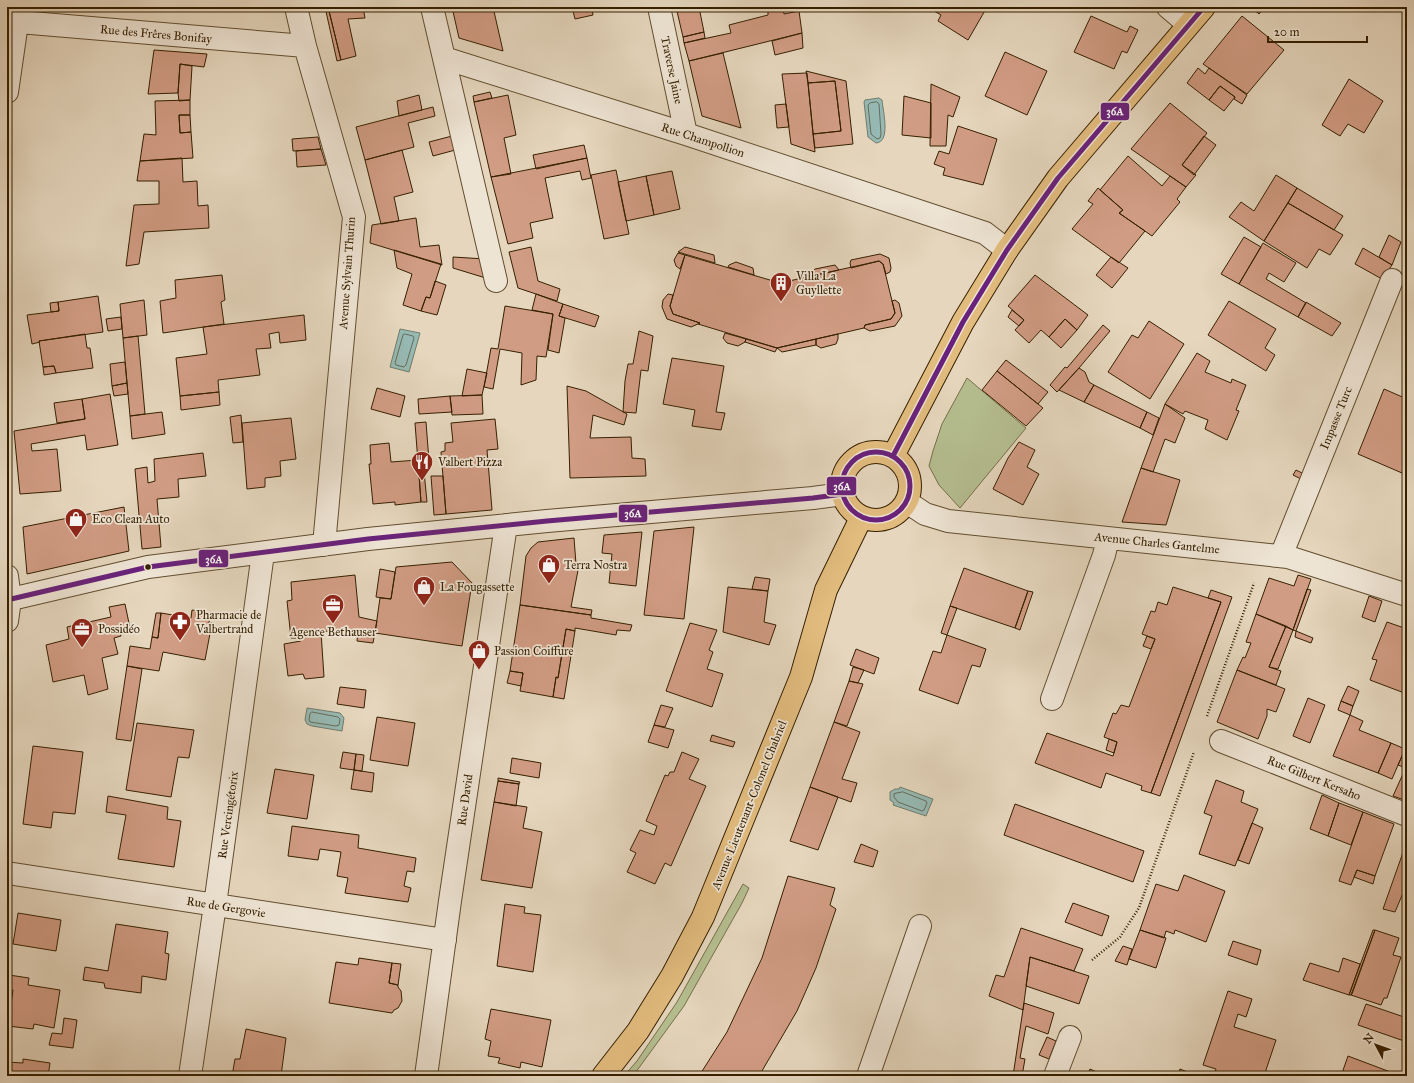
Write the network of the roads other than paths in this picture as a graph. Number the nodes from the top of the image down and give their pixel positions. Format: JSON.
{"nodes":[{"id":1,"x":296,"y":7,"type":"edge"},
{"id":2,"x":432,"y":7,"type":"edge"},
{"id":3,"x":659,"y":7,"type":"edge"},
{"id":4,"x":1168,"y":7,"type":"edge"},
{"id":5,"x":1204,"y":7,"type":"edge"},
{"id":6,"x":12,"y":22,"type":"edge"},
{"id":7,"x":1188,"y":24,"type":"junction"},
{"id":8,"x":305,"y":46,"type":"junction"},
{"id":9,"x":444,"y":58,"type":"junction"},
{"id":10,"x":7,"y":92,"type":"edge"},
{"id":11,"x":686,"y":134,"type":"junction"},
{"id":12,"x":1007,"y":250,"type":"junction"},
{"id":13,"x":1392,"y":280,"type":"dead end"},
{"id":14,"x":496,"y":281,"type":"dead end"},
{"id":15,"x":893,"y":456,"type":"junction"},
{"id":16,"x":842,"y":494,"type":"junction"},
{"id":17,"x":907,"y":502,"type":"junction"},
{"id":18,"x":861,"y":518,"type":"junction"},
{"id":19,"x":506,"y":525,"type":"junction"},
{"id":20,"x":1108,"y":538,"type":"junction"},
{"id":21,"x":324,"y":545,"type":"junction"},
{"id":22,"x":263,"y":553,"type":"junction"},
{"id":23,"x":1273,"y":556,"type":"junction"},
{"id":24,"x":7,"y":576,"type":"edge"},
{"id":25,"x":1407,"y":595,"type":"edge"},
{"id":26,"x":8,"y":607,"type":"edge"},
{"id":27,"x":1052,"y":699,"type":"dead end"},
{"id":28,"x":1221,"y":741,"type":"dead end"},
{"id":29,"x":1407,"y":815,"type":"edge"},
{"id":30,"x":7,"y":873,"type":"edge"},
{"id":31,"x":216,"y":905,"type":"junction"},
{"id":32,"x":920,"y":926,"type":"dead end"},
{"id":33,"x":445,"y":940,"type":"junction"},
{"id":34,"x":1070,"y":1037,"type":"dead end"},
{"id":35,"x":190,"y":1076,"type":"edge"},
{"id":36,"x":426,"y":1076,"type":"edge"},
{"id":37,"x":602,"y":1076,"type":"edge"},
{"id":38,"x":868,"y":1076,"type":"edge"},
{"id":39,"x":1055,"y":1076,"type":"edge"}],
"edges":[{"from":1,"to":8,"type":"street","name":"Avenue Sylvain Thurin"},
{"from":2,"to":9,"type":"street"},
{"from":3,"to":11,"type":"street","name":"Traverse Jaine"},
{"from":4,"to":7,"type":"street"},
{"from":5,"to":7,"type":"main road"},
{"from":6,"to":8,"type":"street","name":"Rue des Frêres Bonifay"},
{"from":6,"to":10,"type":"street"},
{"from":7,"to":12,"type":"main road"},
{"from":8,"to":21,"type":"street","name":"Avenue Sylvain Thurin"},
{"from":9,"to":11,"type":"street","name":"Rue Champollion"},
{"from":9,"to":14,"type":"street"},
{"from":11,"to":12,"type":"street","name":"Rue Champollion"},
{"from":12,"to":15,"type":"main road"},
{"from":13,"to":23,"type":"street","name":"Impasse Turc"},
{"from":15,"to":16,"type":"main road"},
{"from":15,"to":17,"type":"main road"},
{"from":16,"to":18,"type":"main road"},
{"from":16,"to":19,"type":"street"},
{"from":17,"to":18,"type":"main road"},
{"from":17,"to":20,"type":"street","name":"Avenue Charles Gantelme"},
{"from":18,"to":37,"type":"main road","name":"Avenue Lieutenant-Colonel Chabriel"},
{"from":19,"to":21,"type":"street"},
{"from":19,"to":33,"type":"street","name":"Rue David"},
{"from":20,"to":23,"type":"street","name":"Avenue Charles Gantelme"},
{"from":20,"to":27,"type":"street"},
{"from":21,"to":22,"type":"street"},
{"from":22,"to":26,"type":"street"},
{"from":22,"to":31,"type":"street","name":"Rue Vercingétorix"},
{"from":23,"to":25,"type":"street","name":"Avenue Charles Gantelme"},
{"from":24,"to":26,"type":"street"},
{"from":28,"to":29,"type":"street","name":"Rue Gilbert Kersaho"},
{"from":30,"to":31,"type":"street","name":"Rue de Gergovie"},
{"from":31,"to":33,"type":"street","name":"Rue de Gergovie"},
{"from":31,"to":35,"type":"street","name":"Rue Vercingétorix"},
{"from":32,"to":38,"type":"street"},
{"from":33,"to":36,"type":"street","name":"Rue David"},
{"from":34,"to":39,"type":"street"}]}
